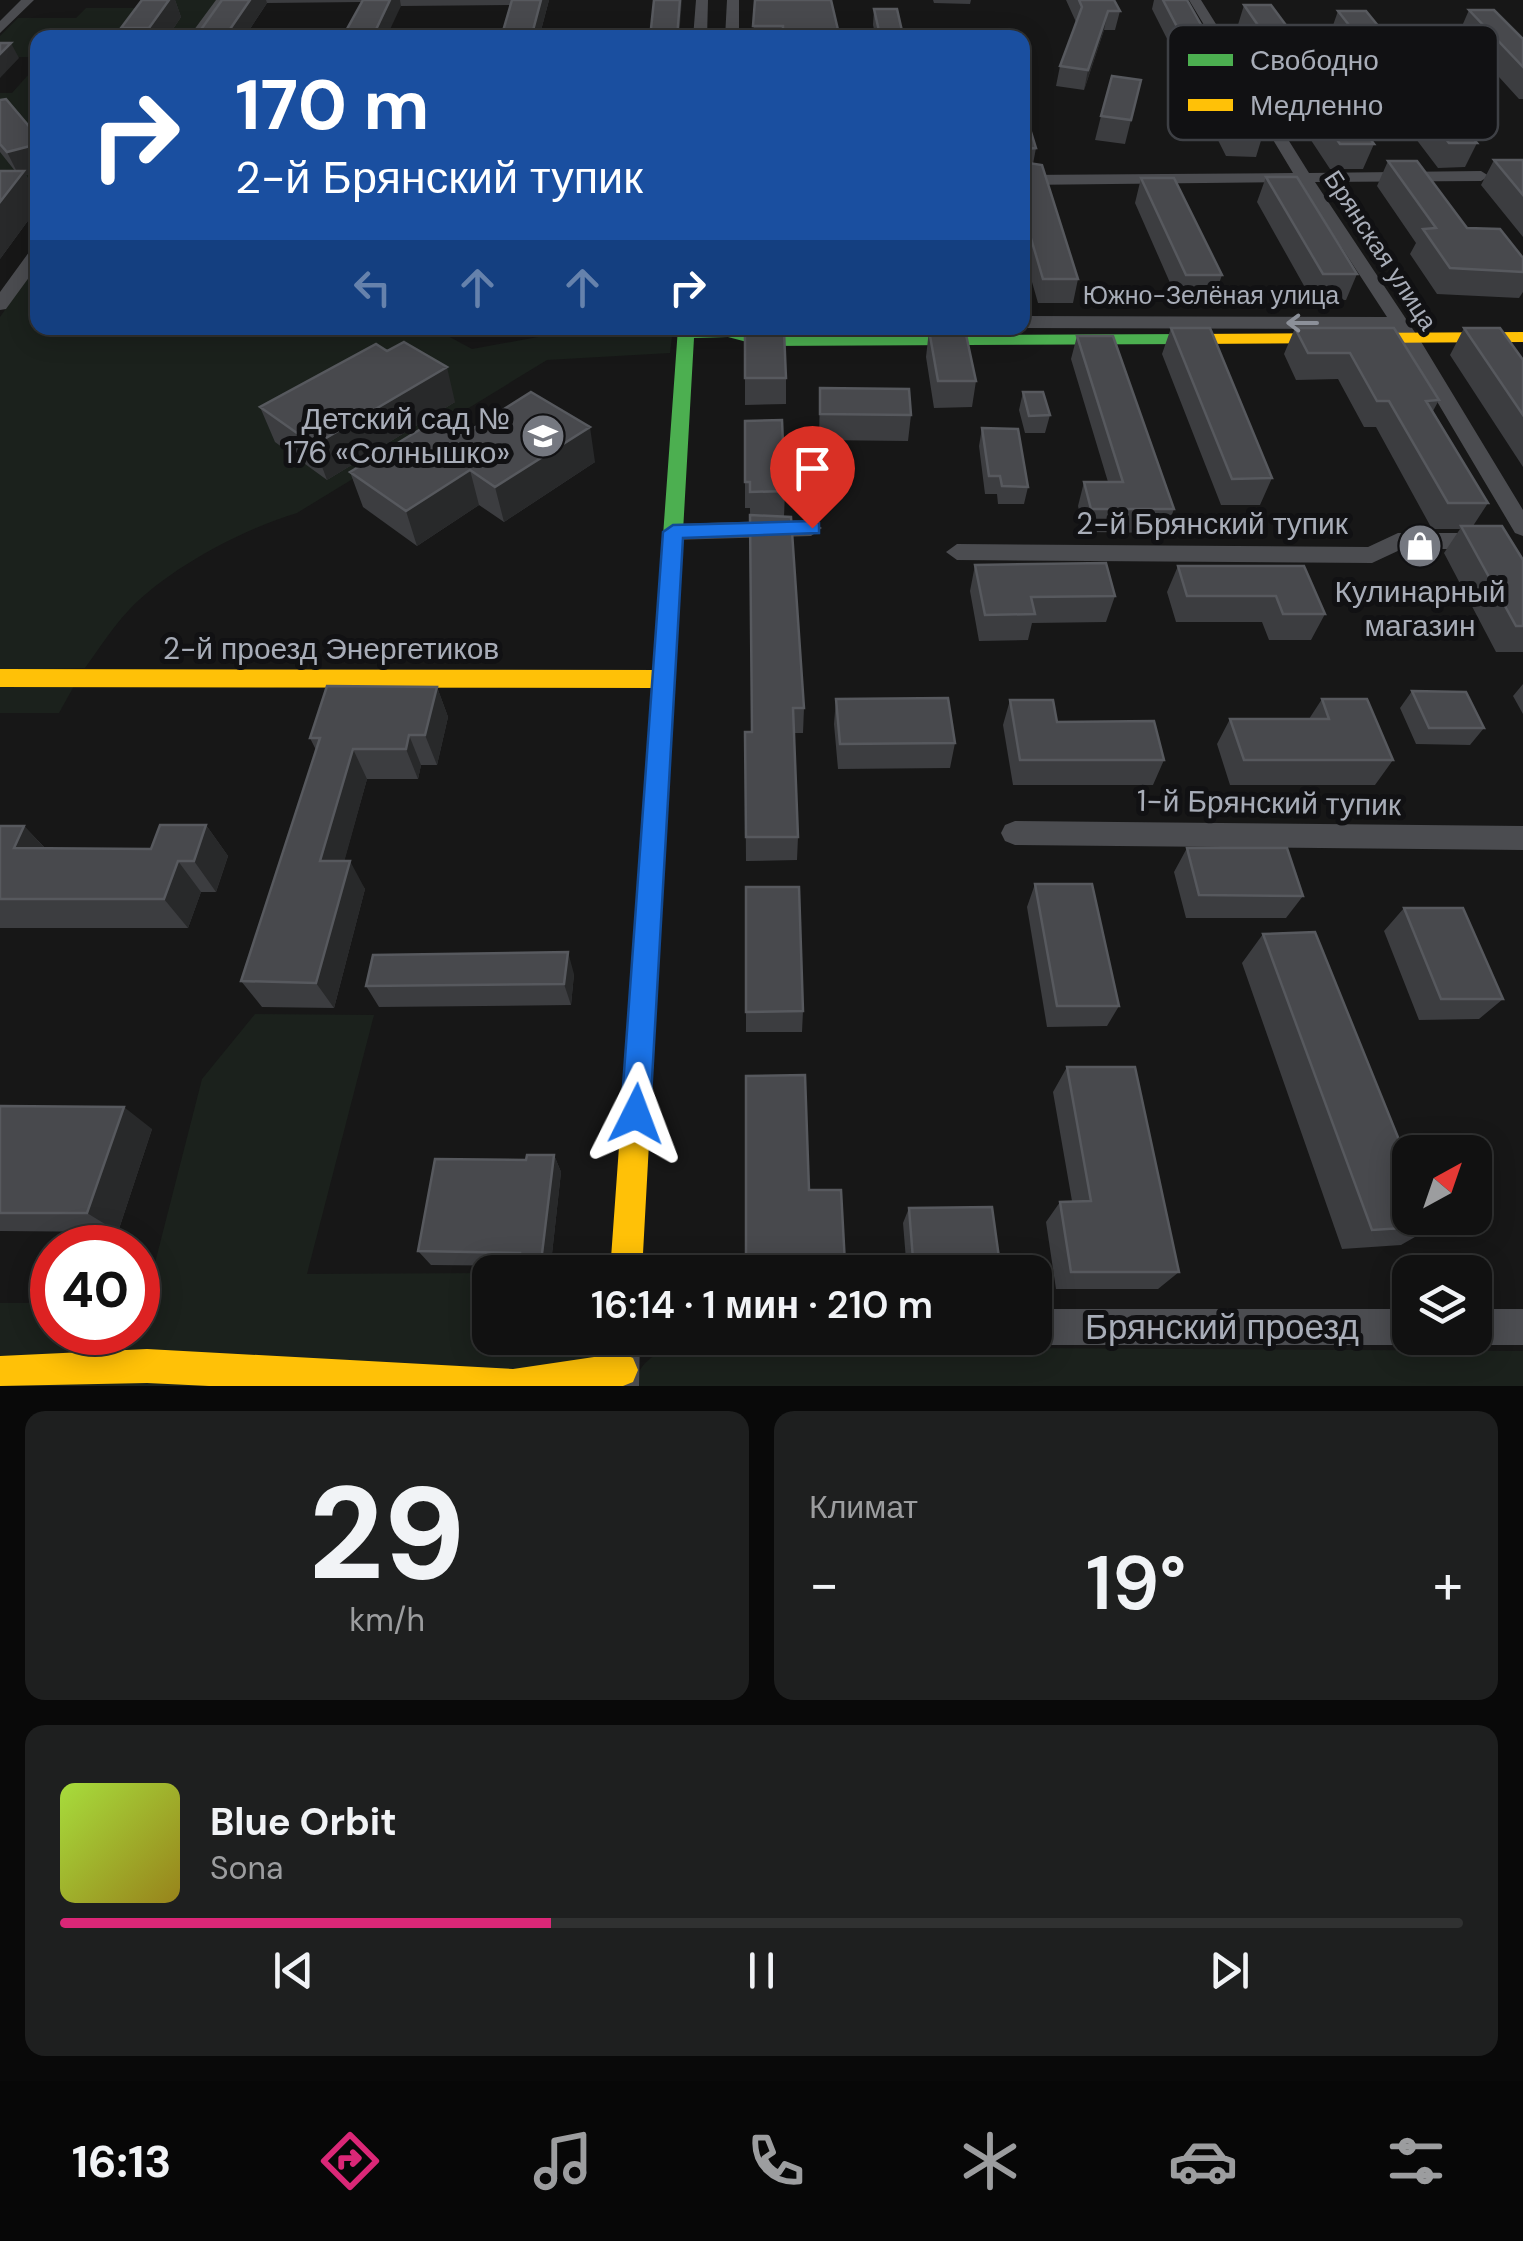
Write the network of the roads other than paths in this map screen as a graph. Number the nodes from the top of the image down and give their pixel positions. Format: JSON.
{"nodes":[{"id":1,"x":28,"y":0,"type":"edge"},
{"id":2,"x":222,"y":0,"type":"edge"},
{"id":3,"x":702,"y":0,"type":"edge"},
{"id":4,"x":733,"y":0,"type":"edge"},
{"id":5,"x":1195,"y":0,"type":"edge"},
{"id":6,"x":1210,"y":25,"type":"edge"},
{"id":7,"x":0,"y":28,"type":"edge"},
{"id":8,"x":200,"y":30,"type":"edge"},
{"id":9,"x":700,"y":30,"type":"edge"},
{"id":10,"x":732,"y":30,"type":"edge"},
{"id":11,"x":1281,"y":140,"type":"edge"},
{"id":12,"x":1481,"y":176,"type":"dead end"},
{"id":13,"x":1304,"y":178,"type":"junction"},
{"id":14,"x":1030,"y":180,"type":"edge"},
{"id":15,"x":30,"y":263,"type":"edge"},
{"id":16,"x":0,"y":305,"type":"edge"},
{"id":17,"x":1030,"y":322,"type":"edge"},
{"id":18,"x":1405,"y":331,"type":"junction"},
{"id":19,"x":686,"y":335,"type":"edge"},
{"id":20,"x":748,"y":335,"type":"edge"},
{"id":21,"x":1523,"y":337,"type":"edge"},
{"id":22,"x":812,"y":528,"type":"dead end"},
{"id":23,"x":1523,"y":528,"type":"edge"},
{"id":24,"x":673,"y":532,"type":"junction"},
{"id":25,"x":1523,"y":540,"type":"edge"},
{"id":26,"x":957,"y":552,"type":"dead end"},
{"id":27,"x":0,"y":678,"type":"edge"},
{"id":28,"x":662,"y":679,"type":"junction"},
{"id":29,"x":1015,"y":833,"type":"dead end"},
{"id":30,"x":1523,"y":838,"type":"edge"},
{"id":31,"x":627,"y":1255,"type":"edge"},
{"id":32,"x":1052,"y":1327,"type":"edge"},
{"id":33,"x":1392,"y":1327,"type":"edge"},
{"id":34,"x":1492,"y":1327,"type":"edge"},
{"id":35,"x":1523,"y":1327,"type":"edge"},
{"id":36,"x":621,"y":1365,"type":"edge"},
{"id":37,"x":0,"y":1374,"type":"edge"}],
"edges":[{"from":1,"to":7,"type":"street"},
{"from":2,"to":8,"type":"street"},
{"from":3,"to":9,"type":"street"},
{"from":4,"to":10,"type":"street"},
{"from":5,"to":6,"type":"street","name":"Брянская улица"},
{"from":11,"to":13,"type":"street","name":"Брянская улица"},
{"from":12,"to":13,"type":"street"},
{"from":13,"to":14,"type":"street"},
{"from":13,"to":18,"type":"street","name":"Брянская улица"},
{"from":15,"to":16,"type":"street"},
{"from":18,"to":17,"type":"street","name":"Южно-Зелёная улица","one_way":true},
{"from":18,"to":20,"type":"street","name":"Южно-Зелёная улица"},
{"from":18,"to":21,"type":"street","name":"Южно-Зелёная улица"},
{"from":18,"to":23,"type":"street","name":"Брянская улица"},
{"from":19,"to":24,"type":"street"},
{"from":22,"to":24,"type":"street"},
{"from":24,"to":28,"type":"street"},
{"from":25,"to":26,"type":"street","name":"2-й Брянский тупик"},
{"from":27,"to":28,"type":"street","name":"2-й проезд Энергетиков"},
{"from":28,"to":31,"type":"street"},
{"from":29,"to":30,"type":"street","name":"1-й Брянский тупик"},
{"from":32,"to":33,"type":"street","name":"Брянский проезд"},
{"from":34,"to":35,"type":"street"},
{"from":36,"to":37,"type":"street"}]}
